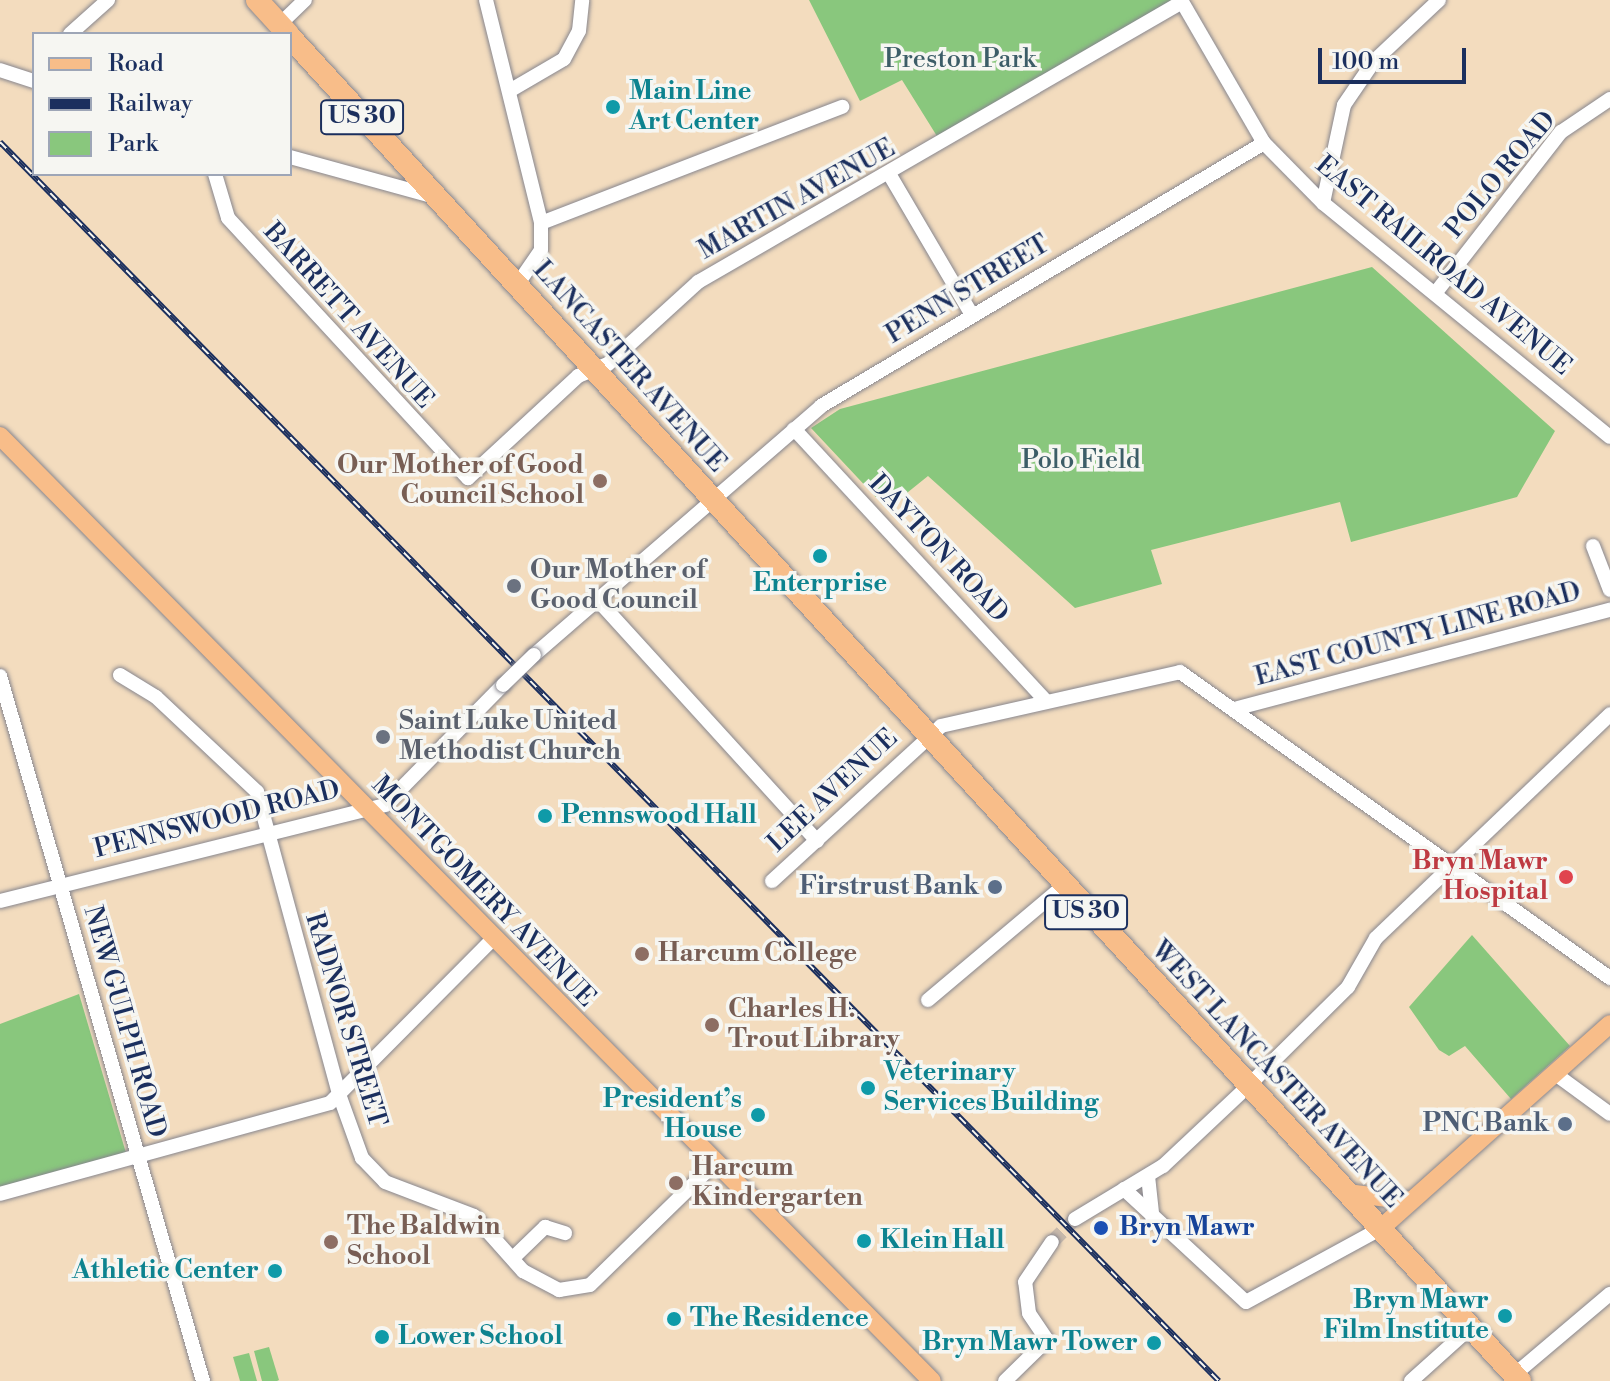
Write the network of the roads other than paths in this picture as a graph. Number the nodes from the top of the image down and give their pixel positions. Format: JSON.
{"nodes":[{"id":1,"x":108,"y":0,"type":"edge"},
{"id":2,"x":257,"y":0,"type":"edge"},
{"id":3,"x":305,"y":0,"type":"edge"},
{"id":4,"x":486,"y":0,"type":"edge"},
{"id":5,"x":582,"y":0,"type":"edge"},
{"id":6,"x":1439,"y":0,"type":"edge"},
{"id":7,"x":1181,"y":1,"type":"edge"},
{"id":8,"x":72,"y":32,"type":"edge"},
{"id":9,"x":286,"y":32,"type":"edge"},
{"id":10,"x":292,"y":39,"type":"edge"},
{"id":11,"x":0,"y":70,"type":"edge"},
{"id":12,"x":31,"y":75,"type":"edge"},
{"id":13,"x":511,"y":90,"type":"junction"},
{"id":14,"x":1610,"y":99,"type":"edge"},
{"id":15,"x":842,"y":107,"type":"dead end"},
{"id":16,"x":1264,"y":143,"type":"junction"},
{"id":17,"x":292,"y":158,"type":"edge"},
{"id":18,"x":216,"y":176,"type":"edge"},
{"id":19,"x":891,"y":177,"type":"junction"},
{"id":20,"x":435,"y":197,"type":"junction"},
{"id":21,"x":1323,"y":203,"type":"junction"},
{"id":22,"x":541,"y":223,"type":"junction"},
{"id":23,"x":517,"y":285,"type":"junction"},
{"id":24,"x":1437,"y":291,"type":"junction"},
{"id":25,"x":972,"y":315,"type":"junction"},
{"id":26,"x":595,"y":371,"type":"junction"},
{"id":27,"x":794,"y":429,"type":"junction"},
{"id":28,"x":0,"y":436,"type":"edge"},
{"id":29,"x":1610,"y":437,"type":"edge"},
{"id":30,"x":466,"y":478,"type":"joint"},
{"id":31,"x":713,"y":501,"type":"junction"},
{"id":32,"x":1593,"y":546,"type":"dead end"},
{"id":33,"x":1610,"y":590,"type":"edge"},
{"id":34,"x":595,"y":597,"type":"junction"},
{"id":35,"x":1610,"y":610,"type":"edge"},
{"id":36,"x":120,"y":675,"type":"dead end"},
{"id":37,"x":0,"y":676,"type":"edge"},
{"id":38,"x":1046,"y":701,"type":"junction"},
{"id":39,"x":1238,"y":708,"type":"junction"},
{"id":40,"x":1610,"y":714,"type":"edge"},
{"id":41,"x":927,"y":735,"type":"junction"},
{"id":42,"x":366,"y":809,"type":"junction"},
{"id":43,"x":265,"y":834,"type":"junction"},
{"id":44,"x":817,"y":841,"type":"junction"},
{"id":45,"x":1453,"y":863,"type":"junction"},
{"id":46,"x":772,"y":881,"type":"dead end"},
{"id":47,"x":59,"y":884,"type":"junction"},
{"id":48,"x":1062,"y":887,"type":"junction"},
{"id":49,"x":0,"y":901,"type":"edge"},
{"id":50,"x":495,"y":937,"type":"junction"},
{"id":51,"x":1610,"y":978,"type":"edge"},
{"id":52,"x":928,"y":1000,"type":"dead end"},
{"id":53,"x":1610,"y":1024,"type":"edge"},
{"id":54,"x":1554,"y":1073,"type":"junction"},
{"id":55,"x":1247,"y":1087,"type":"junction"},
{"id":56,"x":340,"y":1097,"type":"junction"},
{"id":57,"x":1610,"y":1114,"type":"edge"},
{"id":58,"x":139,"y":1158,"type":"junction"},
{"id":59,"x":713,"y":1165,"type":"junction"},
{"id":60,"x":1148,"y":1176,"type":"junction"},
{"id":61,"x":1124,"y":1189,"type":"junction"},
{"id":62,"x":1345,"y":1192,"type":"junction"},
{"id":63,"x":0,"y":1194,"type":"edge"},
{"id":64,"x":1411,"y":1201,"type":"junction"},
{"id":65,"x":1075,"y":1219,"type":"tunnel mouth"},
{"id":66,"x":1154,"y":1222,"type":"junction"},
{"id":67,"x":1380,"y":1229,"type":"junction"},
{"id":68,"x":565,"y":1233,"type":"dead end"},
{"id":69,"x":1052,"y":1242,"type":"tunnel mouth"},
{"id":70,"x":513,"y":1258,"type":"junction"},
{"id":71,"x":1610,"y":1294,"type":"edge"},
{"id":72,"x":1469,"y":1329,"type":"junction"},
{"id":73,"x":1517,"y":1378,"type":"edge"},
{"id":74,"x":203,"y":1381,"type":"edge"},
{"id":75,"x":932,"y":1381,"type":"edge"},
{"id":76,"x":1005,"y":1381,"type":"edge"},
{"id":77,"x":1411,"y":1381,"type":"edge"}],
"edges":[{"from":1,"to":8,"type":"street"},
{"from":2,"to":9,"type":"highway","name":"LANCASTER AVENUE","number":"US 30"},
{"from":3,"to":9,"type":"street"},
{"from":4,"to":13,"type":"street"},
{"from":5,"to":13,"type":"street"},
{"from":6,"to":21,"type":"street"},
{"from":7,"to":16,"type":"street","name":"EAST RAILROAD AVENUE"},
{"from":7,"to":19,"type":"street","name":"MARTIN AVENUE"},
{"from":10,"to":20,"type":"highway","name":"LANCASTER AVENUE","number":"US 30"},
{"from":11,"to":12,"type":"street"},
{"from":13,"to":22,"type":"street"},
{"from":14,"to":24,"type":"street","name":"POLO ROAD"},
{"from":15,"to":22,"type":"street"},
{"from":16,"to":21,"type":"street","name":"EAST RAILROAD AVENUE"},
{"from":16,"to":25,"type":"street","name":"PENN STREET"},
{"from":17,"to":20,"type":"street"},
{"from":18,"to":30,"type":"street","name":"BARRETT AVENUE"},
{"from":19,"to":25,"type":"street"},
{"from":19,"to":26,"type":"street","name":"MARTIN AVENUE"},
{"from":20,"to":23,"type":"highway","name":"LANCASTER AVENUE","number":"US 30"},
{"from":21,"to":24,"type":"street","name":"EAST RAILROAD AVENUE"},
{"from":22,"to":23,"type":"street"},
{"from":23,"to":26,"type":"highway","name":"LANCASTER AVENUE","number":"US 30"},
{"from":24,"to":29,"type":"street","name":"EAST RAILROAD AVENUE"},
{"from":25,"to":27,"type":"street","name":"PENN STREET"},
{"from":26,"to":30,"type":"street","name":"MARTIN AVENUE"},
{"from":26,"to":31,"type":"highway","name":"LANCASTER AVENUE","number":"US 30"},
{"from":27,"to":31,"type":"street","name":"PENN STREET"},
{"from":27,"to":38,"type":"street","name":"DAYTON ROAD"},
{"from":28,"to":42,"type":"main road","name":"MONTGOMERY AVENUE"},
{"from":31,"to":34,"type":"street","name":"PENNSWOOD ROAD"},
{"from":31,"to":41,"type":"highway","name":"LANCASTER AVENUE","number":"US 30"},
{"from":32,"to":33,"type":"street"},
{"from":34,"to":42,"type":"street","name":"PENNSWOOD ROAD","bridge":true},
{"from":34,"to":44,"type":"street"},
{"from":35,"to":39,"type":"street","name":"EAST COUNTY LINE ROAD"},
{"from":36,"to":43,"type":"street","name":"RADNOR STREET"},
{"from":37,"to":47,"type":"street","name":"NEW GULPH ROAD"},
{"from":38,"to":39,"type":"street"},
{"from":38,"to":41,"type":"street"},
{"from":39,"to":45,"type":"street"},
{"from":40,"to":45,"type":"street"},
{"from":41,"to":44,"type":"street","name":"LEE AVENUE"},
{"from":41,"to":48,"type":"highway","name":"WEST LANCASTER AVENUE","number":"US 30"},
{"from":42,"to":43,"type":"street","name":"PENNSWOOD ROAD"},
{"from":42,"to":50,"type":"main road","name":"MONTGOMERY AVENUE"},
{"from":43,"to":47,"type":"street","name":"PENNSWOOD ROAD"},
{"from":43,"to":56,"type":"street","name":"RADNOR STREET"},
{"from":44,"to":46,"type":"street","name":"LEE AVENUE"},
{"from":45,"to":51,"type":"street"},
{"from":45,"to":55,"type":"street"},
{"from":47,"to":49,"type":"street","name":"PENNSWOOD ROAD"},
{"from":47,"to":58,"type":"street","name":"NEW GULPH ROAD"},
{"from":48,"to":52,"type":"street"},
{"from":48,"to":55,"type":"highway","name":"WEST LANCASTER AVENUE","number":"US 30"},
{"from":50,"to":56,"type":"street"},
{"from":50,"to":59,"type":"main road","name":"MONTGOMERY AVENUE"},
{"from":53,"to":54,"type":"main road"},
{"from":54,"to":57,"type":"street"},
{"from":54,"to":64,"type":"main road"},
{"from":55,"to":60,"type":"street"},
{"from":55,"to":62,"type":"highway","name":"WEST LANCASTER AVENUE","number":"US 30"},
{"from":56,"to":58,"type":"street"},
{"from":56,"to":70,"type":"street","name":"RADNOR STREET"},
{"from":58,"to":63,"type":"street"},
{"from":58,"to":74,"type":"street","name":"NEW GULPH ROAD"},
{"from":59,"to":70,"type":"street","name":"RADNOR STREET"},
{"from":59,"to":75,"type":"main road","name":"MONTGOMERY AVENUE"},
{"from":60,"to":61,"type":"street"},
{"from":60,"to":66,"type":"street"},
{"from":61,"to":65,"type":"street"},
{"from":61,"to":66,"type":"street"},
{"from":62,"to":64,"type":"main road"},
{"from":62,"to":67,"type":"highway","name":"WEST LANCASTER AVENUE","number":"US 30"},
{"from":64,"to":67,"type":"main road"},
{"from":66,"to":67,"type":"street"},
{"from":67,"to":72,"type":"highway","name":"WEST LANCASTER AVENUE","number":"US 30"},
{"from":68,"to":70,"type":"street"},
{"from":69,"to":76,"type":"street"},
{"from":71,"to":73,"type":"street"},
{"from":72,"to":73,"type":"highway","name":"WEST LANCASTER AVENUE","number":"US 30"},
{"from":72,"to":77,"type":"street"}]}
